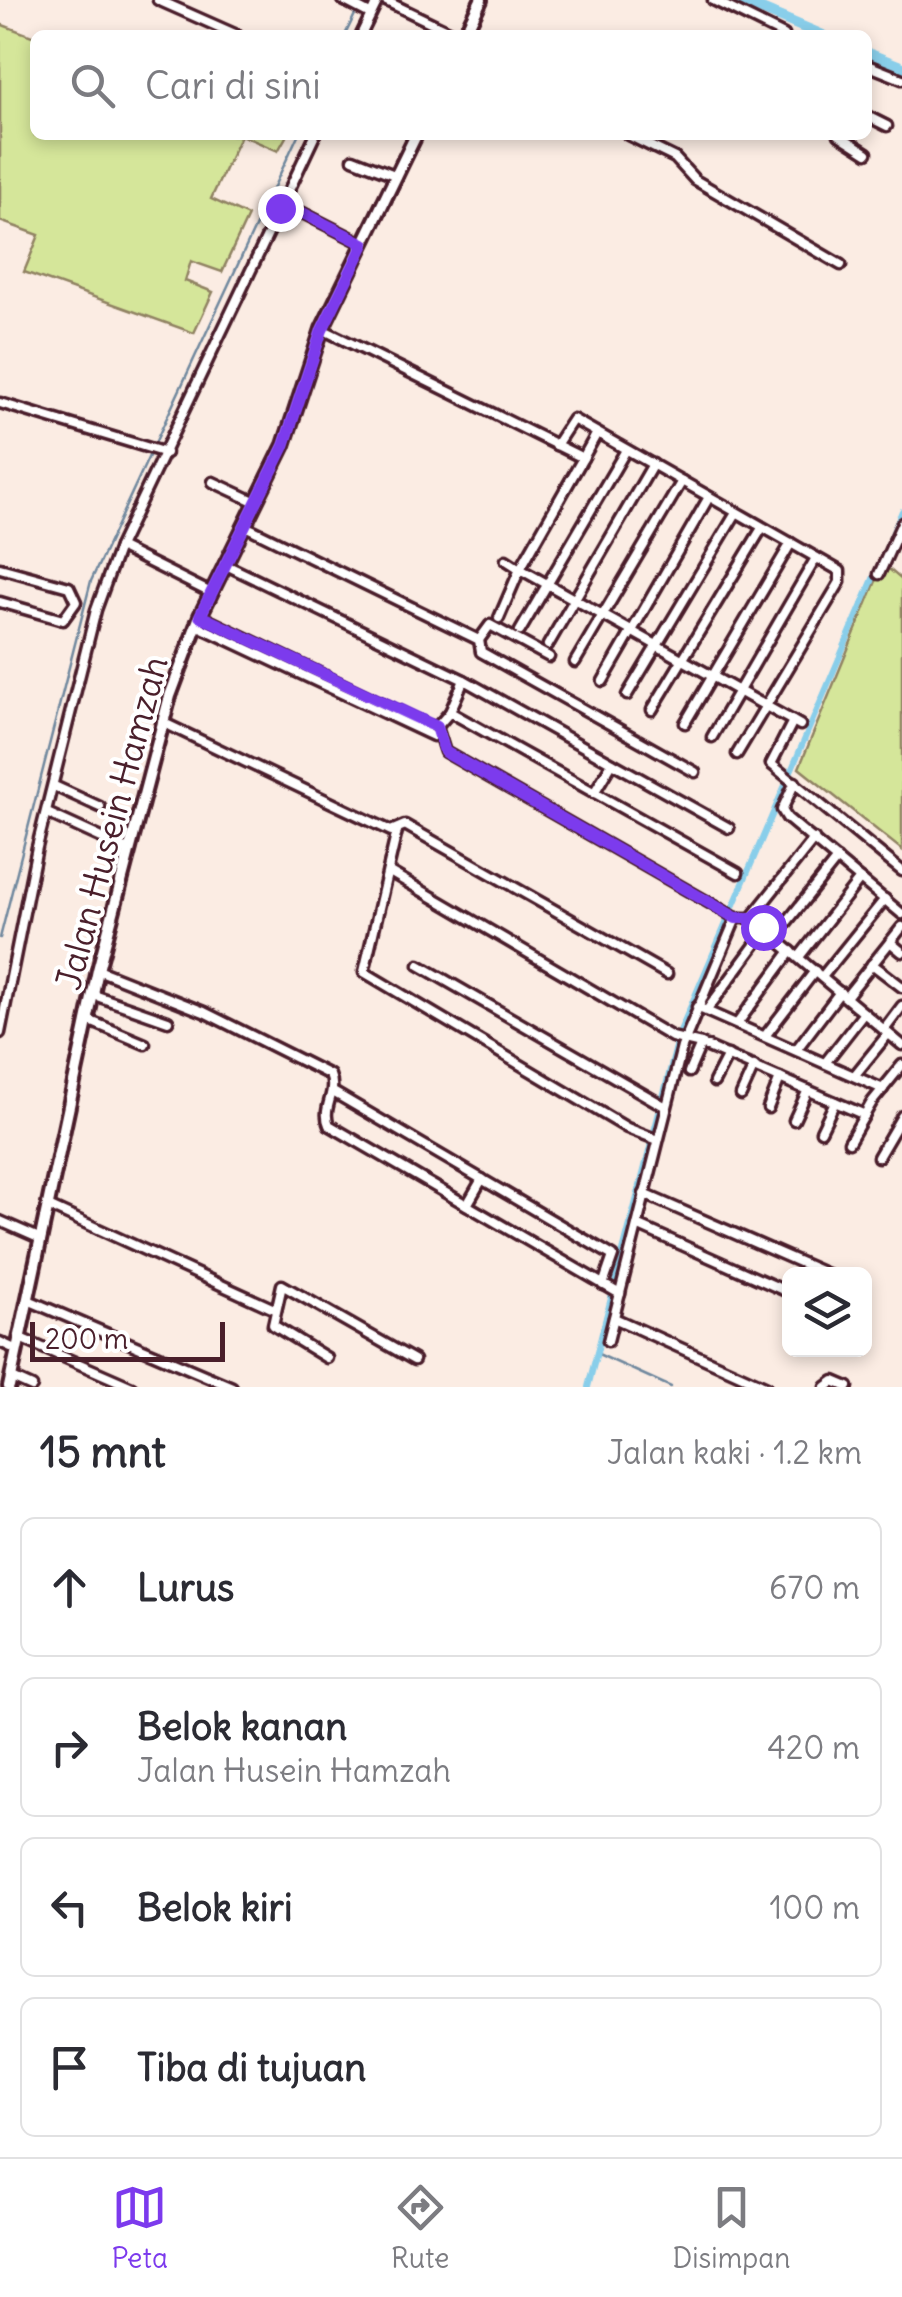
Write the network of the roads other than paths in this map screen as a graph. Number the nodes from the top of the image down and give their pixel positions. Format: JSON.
{"nodes":[{"id":1,"x":158,"y":0,"type":"edge"},
{"id":2,"x":344,"y":0,"type":"edge"},
{"id":3,"x":381,"y":0,"type":"edge"},
{"id":4,"x":481,"y":0,"type":"edge"},
{"id":5,"x":713,"y":0,"type":"edge"},
{"id":6,"x":368,"y":14,"type":"junction"},
{"id":7,"x":226,"y":30,"type":"edge"},
{"id":8,"x":363,"y":30,"type":"edge"},
{"id":9,"x":450,"y":30,"type":"edge"},
{"id":10,"x":464,"y":30,"type":"edge"},
{"id":11,"x":774,"y":30,"type":"edge"},
{"id":12,"x":872,"y":67,"type":"edge"},
{"id":13,"x":902,"y":79,"type":"edge"},
{"id":14,"x":872,"y":118,"type":"edge"},
{"id":15,"x":887,"y":126,"type":"dead end"},
{"id":16,"x":312,"y":140,"type":"edge"},
{"id":17,"x":414,"y":140,"type":"edge"},
{"id":18,"x":638,"y":140,"type":"edge"},
{"id":19,"x":847,"y":140,"type":"edge"},
{"id":20,"x":867,"y":153,"type":"dead end"},
{"id":21,"x":354,"y":159,"type":"dead end"},
{"id":22,"x":397,"y":176,"type":"junction"},
{"id":23,"x":283,"y":203,"type":"junction"},
{"id":24,"x":364,"y":244,"type":"junction"},
{"id":25,"x":841,"y":265,"type":"dead end"},
{"id":26,"x":322,"y":330,"type":"junction"},
{"id":27,"x":0,"y":402,"type":"edge"},
{"id":28,"x":597,"y":433,"type":"junction"},
{"id":29,"x":556,"y":445,"type":"junction"},
{"id":30,"x":626,"y":450,"type":"junction"},
{"id":31,"x":164,"y":453,"type":"junction"},
{"id":32,"x":583,"y":458,"type":"junction"},
{"id":33,"x":653,"y":464,"type":"junction"},
{"id":34,"x":213,"y":482,"type":"dead end"},
{"id":35,"x":682,"y":482,"type":"junction"},
{"id":36,"x":709,"y":497,"type":"junction"},
{"id":37,"x":256,"y":502,"type":"junction"},
{"id":38,"x":736,"y":513,"type":"junction"},
{"id":39,"x":902,"y":523,"type":"edge"},
{"id":40,"x":245,"y":526,"type":"junction"},
{"id":41,"x":762,"y":528,"type":"junction"},
{"id":42,"x":791,"y":543,"type":"junction"},
{"id":43,"x":119,"y":548,"type":"junction"},
{"id":44,"x":816,"y":558,"type":"junction"},
{"id":45,"x":506,"y":560,"type":"dead end"},
{"id":46,"x":224,"y":564,"type":"junction"},
{"id":47,"x":0,"y":568,"type":"edge"},
{"id":48,"x":520,"y":568,"type":"junction"},
{"id":49,"x":879,"y":574,"type":"dead end"},
{"id":50,"x":547,"y":585,"type":"junction"},
{"id":51,"x":211,"y":593,"type":"junction"},
{"id":52,"x":574,"y":600,"type":"junction"},
{"id":53,"x":0,"y":602,"type":"edge"},
{"id":54,"x":77,"y":603,"type":"junction"},
{"id":55,"x":94,"y":609,"type":"junction"},
{"id":56,"x":602,"y":615,"type":"junction"},
{"id":57,"x":499,"y":618,"type":"dead end"},
{"id":58,"x":198,"y":620,"type":"junction"},
{"id":59,"x":630,"y":630,"type":"junction"},
{"id":60,"x":520,"y":631,"type":"dead end"},
{"id":61,"x":479,"y":640,"type":"junction"},
{"id":62,"x":548,"y":645,"type":"dead end"},
{"id":63,"x":657,"y":645,"type":"junction"},
{"id":64,"x":549,"y":657,"type":"dead end"},
{"id":65,"x":684,"y":660,"type":"junction"},
{"id":66,"x":574,"y":662,"type":"dead end"},
{"id":67,"x":712,"y":676,"type":"junction"},
{"id":68,"x":464,"y":680,"type":"junction"},
{"id":69,"x":602,"y":680,"type":"dead end"},
{"id":70,"x":737,"y":690,"type":"junction"},
{"id":71,"x":627,"y":695,"type":"dead end"},
{"id":72,"x":766,"y":706,"type":"junction"},
{"id":73,"x":652,"y":710,"type":"dead end"},
{"id":74,"x":450,"y":712,"type":"junction"},
{"id":75,"x":162,"y":722,"type":"junction"},
{"id":76,"x":685,"y":724,"type":"dead end"},
{"id":77,"x":435,"y":732,"type":"junction"},
{"id":78,"x":712,"y":738,"type":"dead end"},
{"id":79,"x":737,"y":754,"type":"dead end"},
{"id":80,"x":612,"y":764,"type":"junction"},
{"id":81,"x":695,"y":772,"type":"dead end"},
{"id":82,"x":791,"y":779,"type":"junction"},
{"id":83,"x":54,"y":786,"type":"junction"},
{"id":84,"x":594,"y":793,"type":"junction"},
{"id":85,"x":100,"y":807,"type":"dead end"},
{"id":86,"x":47,"y":813,"type":"junction"},
{"id":87,"x":729,"y":828,"type":"dead end"},
{"id":88,"x":397,"y":831,"type":"junction"},
{"id":89,"x":814,"y":839,"type":"junction"},
{"id":90,"x":128,"y":850,"type":"junction"},
{"id":91,"x":837,"y":858,"type":"junction"},
{"id":92,"x":902,"y":870,"type":"edge"},
{"id":93,"x":388,"y":871,"type":"junction"},
{"id":94,"x":738,"y":873,"type":"dead end"},
{"id":95,"x":860,"y":879,"type":"junction"},
{"id":96,"x":885,"y":899,"type":"junction"},
{"id":97,"x":902,"y":914,"type":"edge"},
{"id":98,"x":736,"y":918,"type":"junction"},
{"id":99,"x":750,"y":918,"type":"junction"},
{"id":100,"x":902,"y":927,"type":"edge"},
{"id":101,"x":766,"y":930,"type":"junction"},
{"id":102,"x":775,"y":937,"type":"junction"},
{"id":103,"x":890,"y":942,"type":"junction"},
{"id":104,"x":902,"y":952,"type":"edge"},
{"id":105,"x":795,"y":954,"type":"junction"},
{"id":106,"x":872,"y":964,"type":"junction"},
{"id":107,"x":419,"y":966,"type":"dead end"},
{"id":108,"x":98,"y":970,"type":"junction"},
{"id":109,"x":667,"y":974,"type":"dead end"},
{"id":110,"x":818,"y":974,"type":"junction"},
{"id":111,"x":902,"y":987,"type":"edge"},
{"id":112,"x":94,"y":995,"type":"junction"},
{"id":113,"x":843,"y":995,"type":"junction"},
{"id":114,"x":697,"y":1006,"type":"junction"},
{"id":115,"x":902,"y":1006,"type":"edge"},
{"id":116,"x":707,"y":1010,"type":"junction"},
{"id":117,"x":864,"y":1012,"type":"junction"},
{"id":118,"x":88,"y":1020,"type":"junction"},
{"id":119,"x":168,"y":1021,"type":"dead end"},
{"id":120,"x":737,"y":1024,"type":"junction"},
{"id":121,"x":0,"y":1032,"type":"edge"},
{"id":122,"x":886,"y":1032,"type":"junction"},
{"id":123,"x":765,"y":1036,"type":"junction"},
{"id":124,"x":684,"y":1040,"type":"junction"},
{"id":125,"x":145,"y":1044,"type":"dead end"},
{"id":126,"x":701,"y":1044,"type":"junction"},
{"id":127,"x":902,"y":1045,"type":"edge"},
{"id":128,"x":796,"y":1050,"type":"junction"},
{"id":129,"x":728,"y":1055,"type":"junction"},
{"id":130,"x":824,"y":1063,"type":"junction"},
{"id":131,"x":902,"y":1065,"type":"edge"},
{"id":132,"x":754,"y":1066,"type":"junction"},
{"id":133,"x":689,"y":1072,"type":"dead end"},
{"id":134,"x":854,"y":1076,"type":"junction"},
{"id":135,"x":780,"y":1078,"type":"junction"},
{"id":136,"x":714,"y":1082,"type":"dead end"},
{"id":137,"x":883,"y":1089,"type":"junction"},
{"id":138,"x":808,"y":1090,"type":"junction"},
{"id":139,"x":333,"y":1092,"type":"junction"},
{"id":140,"x":741,"y":1095,"type":"dead end"},
{"id":141,"x":834,"y":1102,"type":"junction"},
{"id":142,"x":666,"y":1107,"type":"junction"},
{"id":143,"x":768,"y":1108,"type":"dead end"},
{"id":144,"x":865,"y":1115,"type":"junction"},
{"id":145,"x":902,"y":1116,"type":"edge"},
{"id":146,"x":794,"y":1120,"type":"dead end"},
{"id":147,"x":822,"y":1131,"type":"dead end"},
{"id":148,"x":658,"y":1140,"type":"junction"},
{"id":149,"x":850,"y":1142,"type":"dead end"},
{"id":150,"x":878,"y":1156,"type":"dead end"},
{"id":151,"x":482,"y":1178,"type":"junction"},
{"id":152,"x":644,"y":1194,"type":"junction"},
{"id":153,"x":466,"y":1205,"type":"junction"},
{"id":154,"x":48,"y":1206,"type":"junction"},
{"id":155,"x":0,"y":1221,"type":"edge"},
{"id":156,"x":636,"y":1225,"type":"junction"},
{"id":157,"x":41,"y":1240,"type":"junction"},
{"id":158,"x":811,"y":1267,"type":"edge"},
{"id":159,"x":605,"y":1286,"type":"junction"},
{"id":160,"x":782,"y":1289,"type":"edge"},
{"id":161,"x":618,"y":1293,"type":"junction"},
{"id":162,"x":28,"y":1300,"type":"junction"},
{"id":163,"x":274,"y":1309,"type":"junction"},
{"id":164,"x":614,"y":1318,"type":"junction"},
{"id":165,"x":608,"y":1341,"type":"dead end"},
{"id":166,"x":0,"y":1342,"type":"edge"},
{"id":167,"x":19,"y":1344,"type":"junction"},
{"id":168,"x":327,"y":1358,"type":"dead end"},
{"id":169,"x":414,"y":1360,"type":"dead end"},
{"id":170,"x":8,"y":1381,"type":"edge"},
{"id":171,"x":32,"y":1387,"type":"edge"},
{"id":172,"x":132,"y":1387,"type":"edge"},
{"id":173,"x":232,"y":1387,"type":"edge"},
{"id":174,"x":768,"y":1387,"type":"edge"},
{"id":175,"x":826,"y":1387,"type":"edge"},
{"id":176,"x":848,"y":1387,"type":"edge"}],
"edges":[{"from":1,"to":7,"type":"street"},
{"from":2,"to":6,"type":"street"},
{"from":3,"to":6,"type":"street"},
{"from":3,"to":9,"type":"street"},
{"from":4,"to":10,"type":"street"},
{"from":5,"to":11,"type":"street"},
{"from":6,"to":8,"type":"street"},
{"from":12,"to":13,"type":"street"},
{"from":14,"to":15,"type":"street"},
{"from":16,"to":23,"type":"street"},
{"from":17,"to":22,"type":"street","name":"Jalan Husein Hamzah"},
{"from":18,"to":25,"type":"street"},
{"from":19,"to":20,"type":"street"},
{"from":21,"to":22,"type":"street"},
{"from":22,"to":24,"type":"street","name":"Jalan Husein Hamzah"},
{"from":23,"to":24,"type":"street"},
{"from":23,"to":31,"type":"street"},
{"from":24,"to":26,"type":"street","name":"Jalan Husein Hamzah"},
{"from":26,"to":29,"type":"street"},
{"from":26,"to":37,"type":"street","name":"Jalan Husein Hamzah"},
{"from":27,"to":31,"type":"street"},
{"from":28,"to":29,"type":"street"},
{"from":28,"to":30,"type":"street"},
{"from":28,"to":32,"type":"street"},
{"from":29,"to":32,"type":"street"},
{"from":30,"to":33,"type":"street"},
{"from":30,"to":50,"type":"street"},
{"from":31,"to":43,"type":"street"},
{"from":32,"to":48,"type":"street"},
{"from":33,"to":35,"type":"street"},
{"from":33,"to":52,"type":"street"},
{"from":34,"to":37,"type":"street"},
{"from":35,"to":36,"type":"street"},
{"from":35,"to":56,"type":"street"},
{"from":36,"to":38,"type":"street"},
{"from":36,"to":59,"type":"street"},
{"from":37,"to":40,"type":"street","name":"Jalan Husein Hamzah"},
{"from":38,"to":41,"type":"street"},
{"from":38,"to":63,"type":"street"},
{"from":39,"to":49,"type":"street"},
{"from":40,"to":46,"type":"street","name":"Jalan Husein Hamzah"},
{"from":40,"to":61,"type":"street"},
{"from":41,"to":42,"type":"street"},
{"from":41,"to":65,"type":"street"},
{"from":42,"to":44,"type":"street"},
{"from":42,"to":67,"type":"street"},
{"from":43,"to":51,"type":"street"},
{"from":43,"to":55,"type":"street"},
{"from":44,"to":70,"type":"street"},
{"from":44,"to":72,"type":"street"},
{"from":45,"to":48,"type":"street"},
{"from":46,"to":51,"type":"street","name":"Jalan Husein Hamzah"},
{"from":46,"to":68,"type":"street"},
{"from":47,"to":54,"type":"street"},
{"from":48,"to":50,"type":"street"},
{"from":48,"to":57,"type":"street"},
{"from":50,"to":52,"type":"street"},
{"from":50,"to":60,"type":"street"},
{"from":51,"to":58,"type":"street","name":"Jalan Husein Hamzah"},
{"from":52,"to":56,"type":"street"},
{"from":52,"to":62,"type":"street"},
{"from":53,"to":54,"type":"street"},
{"from":54,"to":55,"type":"street"},
{"from":55,"to":83,"type":"street"},
{"from":56,"to":59,"type":"street"},
{"from":56,"to":66,"type":"street"},
{"from":58,"to":75,"type":"street","name":"Jalan Husein Hamzah"},
{"from":58,"to":77,"type":"street"},
{"from":59,"to":63,"type":"street"},
{"from":59,"to":69,"type":"street"},
{"from":61,"to":64,"type":"street"},
{"from":61,"to":81,"type":"street"},
{"from":63,"to":65,"type":"street"},
{"from":63,"to":71,"type":"street"},
{"from":65,"to":67,"type":"street"},
{"from":65,"to":73,"type":"street"},
{"from":67,"to":70,"type":"street"},
{"from":67,"to":76,"type":"street"},
{"from":68,"to":74,"type":"street"},
{"from":68,"to":80,"type":"street"},
{"from":70,"to":72,"type":"street"},
{"from":70,"to":78,"type":"street"},
{"from":72,"to":79,"type":"street"},
{"from":72,"to":82,"type":"street"},
{"from":74,"to":77,"type":"street"},
{"from":74,"to":84,"type":"street"},
{"from":75,"to":88,"type":"street"},
{"from":75,"to":90,"type":"street","name":"Jalan Husein Hamzah"},
{"from":77,"to":98,"type":"street"},
{"from":80,"to":84,"type":"street"},
{"from":80,"to":87,"type":"street"},
{"from":82,"to":89,"type":"street"},
{"from":82,"to":92,"type":"street"},
{"from":83,"to":85,"type":"street"},
{"from":83,"to":86,"type":"street"},
{"from":84,"to":94,"type":"street"},
{"from":86,"to":90,"type":"street"},
{"from":86,"to":121,"type":"street"},
{"from":88,"to":93,"type":"street"},
{"from":88,"to":109,"type":"street"},
{"from":89,"to":91,"type":"street"},
{"from":89,"to":99,"type":"street"},
{"from":90,"to":108,"type":"street","name":"Jalan Husein Hamzah"},
{"from":91,"to":95,"type":"street"},
{"from":91,"to":102,"type":"street"},
{"from":93,"to":124,"type":"street"},
{"from":93,"to":148,"type":"street"},
{"from":95,"to":96,"type":"street"},
{"from":95,"to":105,"type":"street"},
{"from":96,"to":97,"type":"street"},
{"from":96,"to":110,"type":"street"},
{"from":98,"to":99,"type":"street"},
{"from":98,"to":114,"type":"street"},
{"from":99,"to":101,"type":"street"},
{"from":100,"to":103,"type":"street"},
{"from":101,"to":102,"type":"street"},
{"from":101,"to":116,"type":"street"},
{"from":102,"to":105,"type":"street"},
{"from":103,"to":104,"type":"street"},
{"from":103,"to":106,"type":"street"},
{"from":105,"to":110,"type":"street"},
{"from":105,"to":120,"type":"street"},
{"from":106,"to":111,"type":"street"},
{"from":106,"to":113,"type":"street"},
{"from":107,"to":142,"type":"street"},
{"from":108,"to":112,"type":"street","name":"Jalan Husein Hamzah"},
{"from":108,"to":139,"type":"street"},
{"from":110,"to":113,"type":"street"},
{"from":110,"to":123,"type":"street"},
{"from":112,"to":118,"type":"street","name":"Jalan Husein Hamzah"},
{"from":112,"to":119,"type":"street"},
{"from":113,"to":117,"type":"street"},
{"from":113,"to":128,"type":"street"},
{"from":114,"to":116,"type":"street"},
{"from":114,"to":124,"type":"street"},
{"from":115,"to":122,"type":"street"},
{"from":116,"to":120,"type":"street"},
{"from":117,"to":122,"type":"street"},
{"from":117,"to":130,"type":"street"},
{"from":118,"to":125,"type":"street"},
{"from":118,"to":154,"type":"street","name":"Jalan Husein Hamzah"},
{"from":120,"to":123,"type":"street"},
{"from":122,"to":127,"type":"street"},
{"from":122,"to":134,"type":"street"},
{"from":123,"to":128,"type":"street"},
{"from":124,"to":126,"type":"street"},
{"from":124,"to":142,"type":"street"},
{"from":126,"to":129,"type":"street"},
{"from":126,"to":133,"type":"street"},
{"from":128,"to":130,"type":"street"},
{"from":129,"to":132,"type":"street"},
{"from":129,"to":136,"type":"street"},
{"from":130,"to":134,"type":"street"},
{"from":131,"to":137,"type":"street"},
{"from":132,"to":135,"type":"street"},
{"from":132,"to":140,"type":"street"},
{"from":134,"to":137,"type":"street"},
{"from":135,"to":138,"type":"street"},
{"from":135,"to":143,"type":"street"},
{"from":137,"to":144,"type":"street"},
{"from":138,"to":141,"type":"street"},
{"from":138,"to":146,"type":"street"},
{"from":139,"to":151,"type":"street"},
{"from":139,"to":153,"type":"street"},
{"from":141,"to":144,"type":"street"},
{"from":141,"to":147,"type":"street"},
{"from":142,"to":148,"type":"street"},
{"from":144,"to":149,"type":"street"},
{"from":145,"to":150,"type":"street"},
{"from":148,"to":152,"type":"street"},
{"from":151,"to":153,"type":"street"},
{"from":151,"to":159,"type":"street"},
{"from":152,"to":156,"type":"street"},
{"from":152,"to":158,"type":"street"},
{"from":153,"to":159,"type":"street"},
{"from":154,"to":157,"type":"street","name":"Jalan Husein Hamzah"},
{"from":154,"to":163,"type":"street"},
{"from":155,"to":157,"type":"street"},
{"from":156,"to":160,"type":"street"},
{"from":156,"to":161,"type":"street"},
{"from":157,"to":162,"type":"street","name":"Jalan Husein Hamzah"},
{"from":159,"to":161,"type":"street"},
{"from":161,"to":164,"type":"street"},
{"from":162,"to":167,"type":"street","name":"Jalan Husein Hamzah"},
{"from":162,"to":173,"type":"street"},
{"from":163,"to":168,"type":"street"},
{"from":163,"to":169,"type":"street"},
{"from":164,"to":165,"type":"street"},
{"from":164,"to":174,"type":"street"},
{"from":166,"to":167,"type":"street"},
{"from":167,"to":170,"type":"street","name":"Jalan Husein Hamzah"},
{"from":167,"to":172,"type":"street"},
{"from":170,"to":171,"type":"street"},
{"from":175,"to":176,"type":"street"}]}
